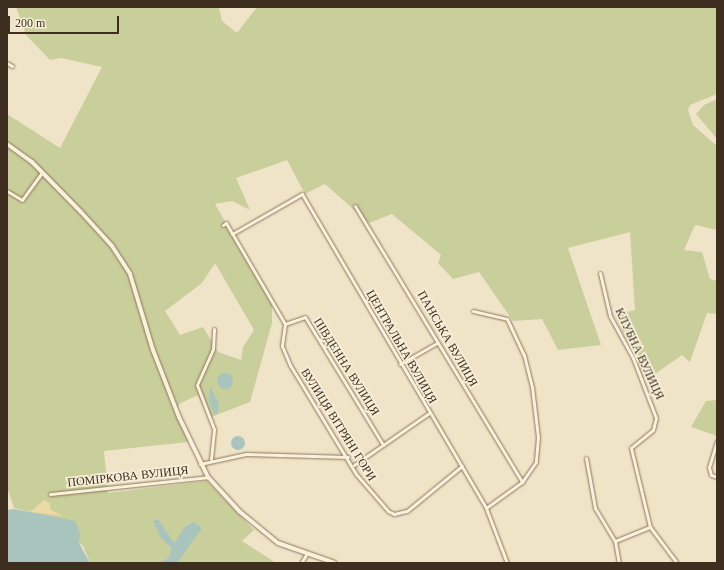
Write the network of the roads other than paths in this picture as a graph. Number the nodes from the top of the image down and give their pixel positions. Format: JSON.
{"nodes":[{"id":1,"x":7,"y":63,"type":"edge"},
{"id":2,"x":12,"y":66,"type":"dead end"},
{"id":3,"x":7,"y":144,"type":"edge"},
{"id":4,"x":42,"y":172,"type":"junction"},
{"id":5,"x":7,"y":191,"type":"edge"},
{"id":6,"x":355,"y":206,"type":"dead end"},
{"id":7,"x":223,"y":225,"type":"dead end"},
{"id":8,"x":232,"y":234,"type":"junction"},
{"id":9,"x":600,"y":273,"type":"dead end"},
{"id":10,"x":473,"y":310,"type":"dead end"},
{"id":11,"x":284,"y":324,"type":"junction"},
{"id":12,"x":214,"y":329,"type":"dead end"},
{"id":13,"x":437,"y":343,"type":"junction"},
{"id":14,"x":400,"y":364,"type":"junction"},
{"id":15,"x":430,"y":412,"type":"junction"},
{"id":16,"x":717,"y":441,"type":"edge"},
{"id":17,"x":383,"y":446,"type":"junction"},
{"id":18,"x":348,"y":457,"type":"junction"},
{"id":19,"x":586,"y":458,"type":"dead end"},
{"id":20,"x":211,"y":460,"type":"junction"},
{"id":21,"x":200,"y":464,"type":"junction"},
{"id":22,"x":354,"y":465,"type":"junction"},
{"id":23,"x":462,"y":466,"type":"junction"},
{"id":24,"x":208,"y":477,"type":"junction"},
{"id":25,"x":717,"y":477,"type":"edge"},
{"id":26,"x":522,"y":482,"type":"junction"},
{"id":27,"x":50,"y":494,"type":"dead end"},
{"id":28,"x":486,"y":508,"type":"junction"},
{"id":29,"x":650,"y":527,"type":"junction"},
{"id":30,"x":615,"y":541,"type":"junction"},
{"id":31,"x":306,"y":555,"type":"junction"},
{"id":32,"x":301,"y":563,"type":"edge"},
{"id":33,"x":335,"y":563,"type":"edge"},
{"id":34,"x":507,"y":563,"type":"edge"},
{"id":35,"x":619,"y":563,"type":"edge"},
{"id":36,"x":677,"y":563,"type":"edge"}],
"edges":[{"from":1,"to":2,"type":"street"},
{"from":3,"to":4,"type":"street"},
{"from":4,"to":5,"type":"street"},
{"from":4,"to":21,"type":"street"},
{"from":6,"to":13,"type":"street","name":"ПАНСЬКА ВУЛИЦЯ"},
{"from":7,"to":8,"type":"street"},
{"from":8,"to":11,"type":"street"},
{"from":8,"to":14,"type":"street","name":"ЦЕНТРАЛЬНА ВУЛИЦЯ"},
{"from":9,"to":29,"type":"street","name":"КЛУБНА ВУЛИЦЯ"},
{"from":10,"to":26,"type":"street"},
{"from":11,"to":17,"type":"street","name":"ПІВДЕННА ВУЛИЦЯ"},
{"from":11,"to":18,"type":"street","name":"ВУЛИЦЯ ВІТРЯНІ ГОРИ"},
{"from":12,"to":20,"type":"street"},
{"from":13,"to":14,"type":"street"},
{"from":13,"to":26,"type":"street","name":"ПАНСЬКА ВУЛИЦЯ"},
{"from":14,"to":15,"type":"street","name":"ЦЕНТРАЛЬНА ВУЛИЦЯ"},
{"from":15,"to":17,"type":"street"},
{"from":15,"to":23,"type":"street","name":"ЦЕНТРАЛЬНА ВУЛИЦЯ"},
{"from":16,"to":25,"type":"street"},
{"from":17,"to":22,"type":"street"},
{"from":18,"to":20,"type":"street"},
{"from":18,"to":22,"type":"street","name":"ВУЛИЦЯ ВІТРЯНІ ГОРИ"},
{"from":19,"to":30,"type":"street"},
{"from":20,"to":21,"type":"street"},
{"from":21,"to":24,"type":"street"},
{"from":22,"to":23,"type":"street","name":"ВУЛИЦЯ ВІТРЯНІ ГОРИ"},
{"from":23,"to":28,"type":"street","name":"ЦЕНТРАЛЬНА ВУЛИЦЯ"},
{"from":24,"to":27,"type":"street","name":"ПОМІРКОВА ВУЛИЦЯ"},
{"from":24,"to":31,"type":"street"},
{"from":26,"to":28,"type":"street"},
{"from":28,"to":34,"type":"street","name":"ЦЕНТРАЛЬНА ВУЛИЦЯ"},
{"from":29,"to":30,"type":"street"},
{"from":29,"to":36,"type":"street","name":"КЛУБНА ВУЛИЦЯ"},
{"from":30,"to":35,"type":"street"},
{"from":31,"to":32,"type":"street"},
{"from":31,"to":33,"type":"street"}]}
